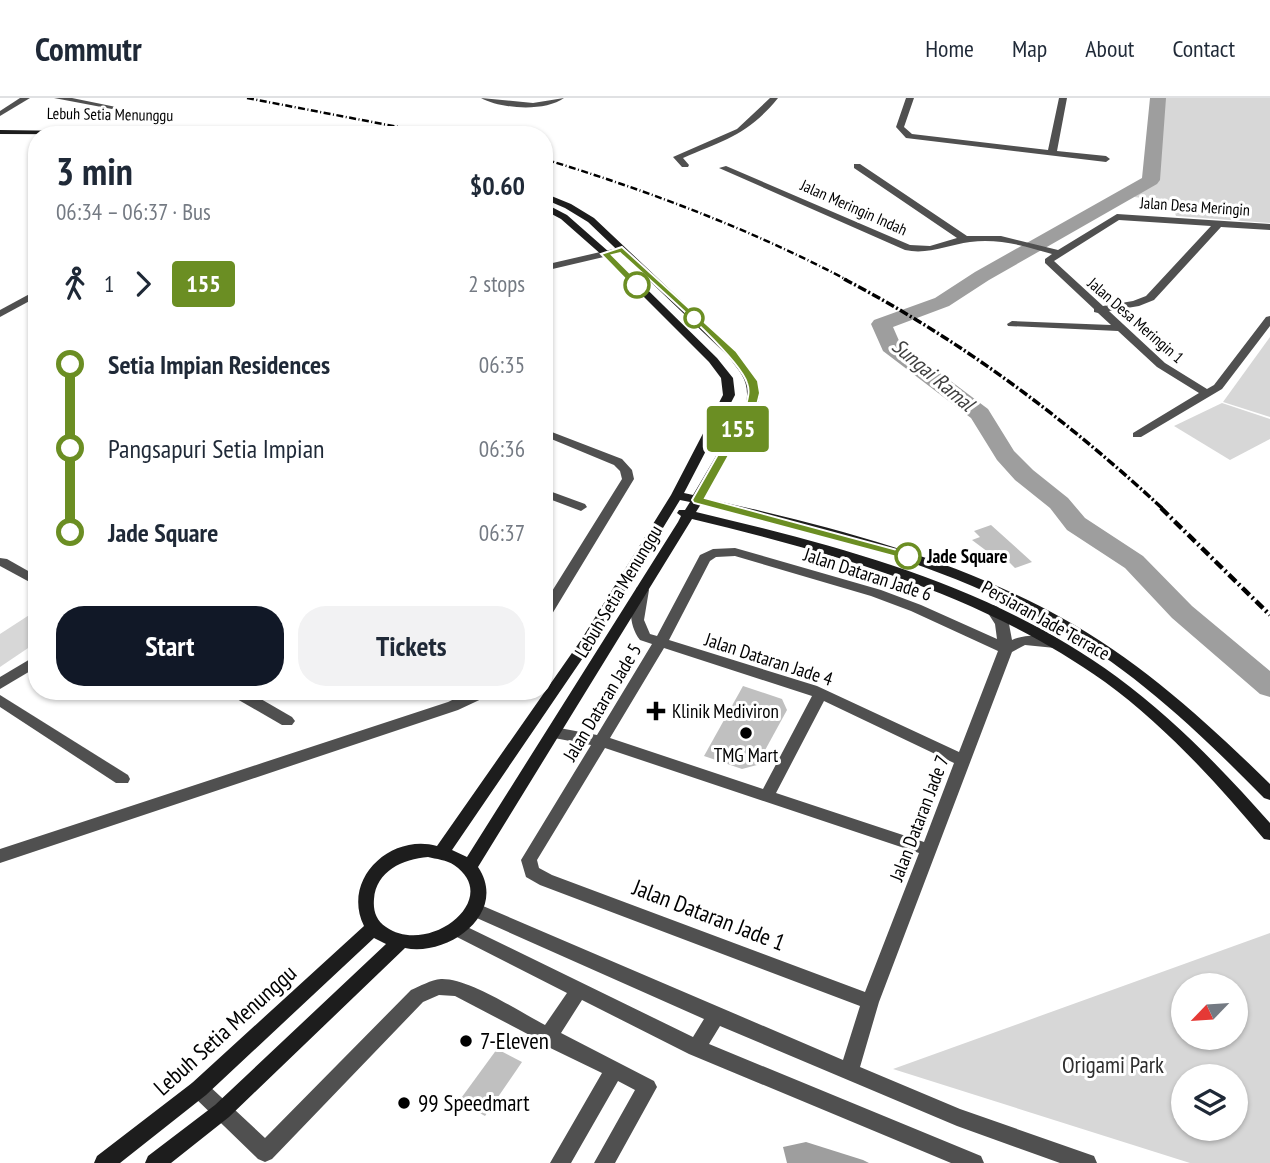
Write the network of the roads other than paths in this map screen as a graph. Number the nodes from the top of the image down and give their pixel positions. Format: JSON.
{"nodes":[{"id":1,"x":26,"y":98,"type":"edge"},
{"id":2,"x":58,"y":98,"type":"edge"},
{"id":3,"x":485,"y":98,"type":"edge"},
{"id":4,"x":560,"y":98,"type":"edge"},
{"id":5,"x":774,"y":98,"type":"edge"},
{"id":6,"x":910,"y":98,"type":"edge"},
{"id":7,"x":1063,"y":98,"type":"edge"},
{"id":8,"x":112,"y":107,"type":"dead end"},
{"id":9,"x":0,"y":114,"type":"edge"},
{"id":10,"x":0,"y":132,"type":"edge"},
{"id":11,"x":28,"y":132,"type":"edge"},
{"id":12,"x":0,"y":140,"type":"edge"},
{"id":13,"x":28,"y":141,"type":"edge"},
{"id":14,"x":1052,"y":153,"type":"junction"},
{"id":15,"x":1106,"y":159,"type":"dead end"},
{"id":16,"x":685,"y":165,"type":"dead end"},
{"id":17,"x":857,"y":166,"type":"dead end"},
{"id":18,"x":723,"y":168,"type":"dead end"},
{"id":19,"x":553,"y":200,"type":"edge"},
{"id":20,"x":553,"y":211,"type":"edge"},
{"id":21,"x":1219,"y":223,"type":"junction"},
{"id":22,"x":1270,"y":227,"type":"edge"},
{"id":23,"x":966,"y":240,"type":"junction"},
{"id":24,"x":592,"y":242,"type":"junction"},
{"id":25,"x":622,"y":250,"type":"junction"},
{"id":26,"x":1057,"y":253,"type":"junction"},
{"id":27,"x":606,"y":254,"type":"junction"},
{"id":28,"x":570,"y":262,"type":"junction"},
{"id":29,"x":1048,"y":263,"type":"joint"},
{"id":30,"x":553,"y":266,"type":"edge"},
{"id":31,"x":618,"y":266,"type":"junction"},
{"id":32,"x":28,"y":298,"type":"edge"},
{"id":33,"x":1098,"y":310,"type":"junction"},
{"id":34,"x":0,"y":314,"type":"edge"},
{"id":35,"x":1270,"y":319,"type":"edge"},
{"id":36,"x":1012,"y":324,"type":"dead end"},
{"id":37,"x":1119,"y":328,"type":"junction"},
{"id":38,"x":1208,"y":394,"type":"junction"},
{"id":39,"x":1137,"y":435,"type":"dead end"},
{"id":40,"x":553,"y":436,"type":"edge"},
{"id":41,"x":677,"y":495,"type":"junction"},
{"id":42,"x":553,"y":497,"type":"edge"},
{"id":43,"x":698,"y":500,"type":"junction"},
{"id":44,"x":581,"y":508,"type":"dead end"},
{"id":45,"x":668,"y":510,"type":"junction"},
{"id":46,"x":689,"y":515,"type":"junction"},
{"id":47,"x":713,"y":553,"type":"joint"},
{"id":48,"x":2,"y":562,"type":"edge"},
{"id":49,"x":28,"y":577,"type":"edge"},
{"id":50,"x":642,"y":590,"type":"junction"},
{"id":51,"x":553,"y":601,"type":"edge"},
{"id":52,"x":993,"y":610,"type":"junction"},
{"id":53,"x":660,"y":643,"type":"junction"},
{"id":54,"x":1055,"y":643,"type":"junction"},
{"id":55,"x":1006,"y":649,"type":"junction"},
{"id":56,"x":28,"y":666,"type":"edge"},
{"id":57,"x":0,"y":684,"type":"edge"},
{"id":58,"x":553,"y":691,"type":"edge"},
{"id":59,"x":820,"y":694,"type":"junction"},
{"id":60,"x":0,"y":700,"type":"edge"},
{"id":61,"x":250,"y":700,"type":"edge"},
{"id":62,"x":466,"y":700,"type":"edge"},
{"id":63,"x":547,"y":700,"type":"edge"},
{"id":64,"x":287,"y":721,"type":"dead end"},
{"id":65,"x":554,"y":733,"type":"junction"},
{"id":66,"x":602,"y":741,"type":"junction"},
{"id":67,"x":963,"y":760,"type":"junction"},
{"id":68,"x":122,"y":779,"type":"dead end"},
{"id":69,"x":1270,"y":794,"type":"edge"},
{"id":70,"x":767,"y":796,"type":"junction"},
{"id":71,"x":1270,"y":834,"type":"edge"},
{"id":72,"x":929,"y":850,"type":"junction"},
{"id":73,"x":443,"y":851,"type":"junction"},
{"id":74,"x":0,"y":856,"type":"edge"},
{"id":75,"x":470,"y":866,"type":"junction"},
{"id":76,"x":532,"y":872,"type":"joint"},
{"id":77,"x":476,"y":910,"type":"junction"},
{"id":78,"x":374,"y":927,"type":"junction"},
{"id":79,"x":459,"y":930,"type":"junction"},
{"id":80,"x":400,"y":942,"type":"junction"},
{"id":81,"x":579,"y":990,"type":"junction"},
{"id":82,"x":870,"y":1002,"type":"junction"},
{"id":83,"x":716,"y":1016,"type":"junction"},
{"id":84,"x":547,"y":1037,"type":"junction"},
{"id":85,"x":696,"y":1048,"type":"junction"},
{"id":86,"x":614,"y":1070,"type":"junction"},
{"id":87,"x":849,"y":1071,"type":"junction"},
{"id":88,"x":199,"y":1089,"type":"junction"},
{"id":89,"x":222,"y":1111,"type":"junction"},
{"id":90,"x":104,"y":1163,"type":"edge"},
{"id":91,"x":155,"y":1163,"type":"edge"},
{"id":92,"x":560,"y":1163,"type":"edge"},
{"id":93,"x":604,"y":1163,"type":"edge"},
{"id":94,"x":974,"y":1163,"type":"edge"},
{"id":95,"x":1087,"y":1163,"type":"edge"}],
"edges":[{"from":1,"to":9,"type":"street"},
{"from":2,"to":8,"type":"street"},
{"from":3,"to":4,"type":"street"},
{"from":5,"to":16,"type":"street"},
{"from":6,"to":14,"type":"street"},
{"from":7,"to":14,"type":"street"},
{"from":10,"to":11,"type":"street","name":"Lebuh Setia Menunggu"},
{"from":12,"to":13,"type":"street","name":"Lebuh Setia Menunggu"},
{"from":14,"to":15,"type":"street"},
{"from":17,"to":23,"type":"street"},
{"from":18,"to":23,"type":"street","name":"Jalan Meringin Indah"},
{"from":19,"to":25,"type":"street"},
{"from":20,"to":24,"type":"street"},
{"from":21,"to":22,"type":"street","name":"Jalan Desa Meringin"},
{"from":21,"to":26,"type":"street","name":"Jalan Desa Meringin"},
{"from":21,"to":33,"type":"street"},
{"from":23,"to":26,"type":"street","name":"Jalan Meringin Indah"},
{"from":24,"to":27,"type":"street"},
{"from":24,"to":28,"type":"street"},
{"from":25,"to":27,"type":"street"},
{"from":25,"to":43,"type":"street"},
{"from":26,"to":29,"type":"street","name":"Jalan Desa Meringin"},
{"from":27,"to":28,"type":"street"},
{"from":27,"to":31,"type":"street"},
{"from":28,"to":30,"type":"street"},
{"from":28,"to":31,"type":"street"},
{"from":29,"to":33,"type":"street","name":"Jalan Desa Meringin 1"},
{"from":31,"to":41,"type":"street"},
{"from":32,"to":34,"type":"street"},
{"from":33,"to":37,"type":"street","name":"Jalan Desa Meringin 1"},
{"from":35,"to":38,"type":"street"},
{"from":36,"to":37,"type":"street"},
{"from":37,"to":38,"type":"street","name":"Jalan Desa Meringin 1"},
{"from":38,"to":39,"type":"street"},
{"from":40,"to":51,"type":"street"},
{"from":41,"to":43,"type":"street","name":"Persiaran Jade Terrace"},
{"from":41,"to":45,"type":"street","name":"Lebuh Setia Menunggu"},
{"from":42,"to":44,"type":"street"},
{"from":43,"to":46,"type":"street","name":"Lebuh Setia Menunggu"},
{"from":43,"to":69,"type":"street","name":"Persiaran Jade Terrace"},
{"from":45,"to":46,"type":"street","name":"Persiaran Jade Terrace"},
{"from":45,"to":58,"type":"street","name":"Lebuh Setia Menunggu"},
{"from":46,"to":50,"type":"street","name":"Lebuh Setia Menunggu"},
{"from":46,"to":52,"type":"street","name":"Persiaran Jade Terrace"},
{"from":47,"to":53,"type":"street","name":"Jalan Dataran Jade 5"},
{"from":47,"to":55,"type":"street","name":"Jalan Dataran Jade 6"},
{"from":48,"to":49,"type":"street"},
{"from":50,"to":53,"type":"street","name":"Jalan Dataran Jade 4"},
{"from":50,"to":65,"type":"street","name":"Lebuh Setia Menunggu"},
{"from":52,"to":54,"type":"street","name":"Persiaran Jade Terrace"},
{"from":52,"to":55,"type":"street"},
{"from":53,"to":59,"type":"street","name":"Jalan Dataran Jade 4"},
{"from":53,"to":66,"type":"street","name":"Jalan Dataran Jade 5"},
{"from":54,"to":55,"type":"street"},
{"from":54,"to":71,"type":"street","name":"Persiaran Jade Terrace"},
{"from":55,"to":67,"type":"street","name":"Jalan Dataran Jade 7"},
{"from":56,"to":57,"type":"street"},
{"from":59,"to":67,"type":"street","name":"Jalan Dataran Jade 4"},
{"from":59,"to":70,"type":"street"},
{"from":60,"to":68,"type":"street"},
{"from":61,"to":64,"type":"street"},
{"from":62,"to":74,"type":"street"},
{"from":63,"to":73,"type":"street","name":"Lebuh Setia Menunggu"},
{"from":65,"to":66,"type":"street"},
{"from":65,"to":75,"type":"street","name":"Lebuh Setia Menunggu"},
{"from":66,"to":70,"type":"street"},
{"from":66,"to":76,"type":"street","name":"Jalan Dataran Jade 5"},
{"from":67,"to":72,"type":"street","name":"Jalan Dataran Jade 7"},
{"from":70,"to":72,"type":"street"},
{"from":72,"to":82,"type":"street","name":"Jalan Dataran Jade 7"},
{"from":73,"to":75,"type":"street"},
{"from":73,"to":78,"type":"street"},
{"from":75,"to":77,"type":"street"},
{"from":76,"to":82,"type":"street","name":"Jalan Dataran Jade 1"},
{"from":77,"to":79,"type":"street"},
{"from":77,"to":83,"type":"street"},
{"from":78,"to":80,"type":"street"},
{"from":78,"to":88,"type":"street","name":"Lebuh Setia Menunggu"},
{"from":79,"to":80,"type":"street"},
{"from":79,"to":81,"type":"street"},
{"from":80,"to":89,"type":"street"},
{"from":81,"to":84,"type":"street"},
{"from":81,"to":85,"type":"street"},
{"from":82,"to":87,"type":"street","name":"Jalan Dataran Jade 7"},
{"from":83,"to":85,"type":"street"},
{"from":83,"to":87,"type":"street"},
{"from":84,"to":86,"type":"street"},
{"from":84,"to":89,"type":"street"},
{"from":85,"to":94,"type":"street"},
{"from":86,"to":92,"type":"street"},
{"from":86,"to":93,"type":"street"},
{"from":87,"to":95,"type":"street"},
{"from":88,"to":89,"type":"street"},
{"from":88,"to":90,"type":"street","name":"Lebuh Setia Menunggu"},
{"from":89,"to":91,"type":"street"}]}
